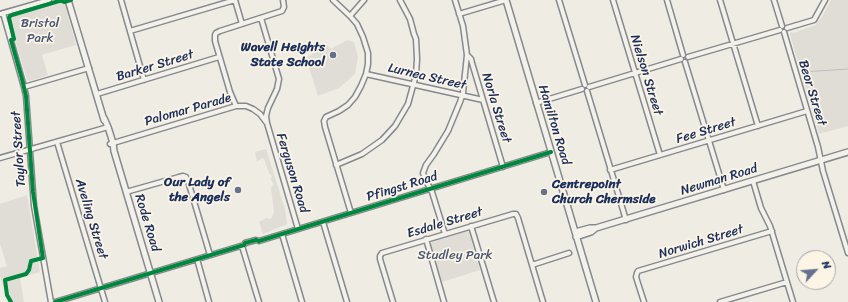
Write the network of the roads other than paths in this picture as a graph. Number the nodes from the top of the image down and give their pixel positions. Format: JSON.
{"nodes":[{"id":1,"x":49,"y":0,"type":"edge"},
{"id":2,"x":68,"y":0,"type":"edge"},
{"id":3,"x":121,"y":0,"type":"edge"},
{"id":4,"x":235,"y":0,"type":"edge"},
{"id":5,"x":283,"y":0,"type":"edge"},
{"id":6,"x":333,"y":0,"type":"edge"},
{"id":7,"x":364,"y":0,"type":"edge"},
{"id":8,"x":400,"y":0,"type":"edge"},
{"id":9,"x":455,"y":0,"type":"edge"},
{"id":10,"x":506,"y":0,"type":"edge"},
{"id":11,"x":559,"y":0,"type":"edge"},
{"id":12,"x":613,"y":0,"type":"edge"},
{"id":13,"x":667,"y":0,"type":"edge"},
{"id":14,"x":720,"y":0,"type":"edge"},
{"id":15,"x":774,"y":0,"type":"edge"},
{"id":16,"x":825,"y":0,"type":"edge"},
{"id":17,"x":2,"y":14,"type":"edge"},
{"id":18,"x":459,"y":14,"type":"junction"},
{"id":19,"x":350,"y":16,"type":"junction"},
{"id":20,"x":261,"y":18,"type":"junction"},
{"id":21,"x":242,"y":24,"type":"junction"},
{"id":22,"x":781,"y":28,"type":"junction"},
{"id":23,"x":786,"y":28,"type":"junction"},
{"id":24,"x":130,"y":31,"type":"junction"},
{"id":25,"x":784,"y":32,"type":"junction"},
{"id":26,"x":733,"y":44,"type":"junction"},
{"id":27,"x":467,"y":55,"type":"junction"},
{"id":28,"x":220,"y":57,"type":"junction"},
{"id":29,"x":684,"y":58,"type":"junction"},
{"id":30,"x":89,"y":68,"type":"junction"},
{"id":31,"x":635,"y":73,"type":"junction"},
{"id":32,"x":366,"y":74,"type":"junction"},
{"id":33,"x":144,"y":80,"type":"junction"},
{"id":34,"x":414,"y":84,"type":"junction"},
{"id":35,"x":24,"y":87,"type":"junction"},
{"id":36,"x":586,"y":88,"type":"junction"},
{"id":37,"x":97,"y":94,"type":"junction"},
{"id":38,"x":462,"y":96,"type":"junction"},
{"id":39,"x":483,"y":100,"type":"junction"},
{"id":40,"x":536,"y":103,"type":"junction"},
{"id":41,"x":236,"y":106,"type":"junction"},
{"id":42,"x":807,"y":111,"type":"junction"},
{"id":43,"x":267,"y":123,"type":"junction"},
{"id":44,"x":758,"y":126,"type":"junction"},
{"id":45,"x":107,"y":128,"type":"junction"},
{"id":46,"x":709,"y":141,"type":"junction"},
{"id":47,"x":57,"y":142,"type":"junction"},
{"id":48,"x":112,"y":143,"type":"junction"},
{"id":49,"x":29,"y":150,"type":"junction"},
{"id":50,"x":551,"y":152,"type":"junction"},
{"id":51,"x":848,"y":152,"type":"edge"},
{"id":52,"x":660,"y":155,"type":"junction"},
{"id":53,"x":0,"y":158,"type":"edge"},
{"id":54,"x":821,"y":160,"type":"junction"},
{"id":55,"x":336,"y":165,"type":"junction"},
{"id":56,"x":503,"y":167,"type":"junction"},
{"id":57,"x":610,"y":170,"type":"junction"},
{"id":58,"x":753,"y":181,"type":"junction"},
{"id":59,"x":431,"y":189,"type":"junction"},
{"id":60,"x":724,"y":190,"type":"junction"},
{"id":61,"x":126,"y":192,"type":"junction"},
{"id":62,"x":351,"y":213,"type":"junction"},
{"id":63,"x":626,"y":220,"type":"junction"},
{"id":64,"x":323,"y":222,"type":"junction"},
{"id":65,"x":471,"y":226,"type":"junction"},
{"id":66,"x":298,"y":229,"type":"junction"},
{"id":67,"x":772,"y":231,"type":"junction"},
{"id":68,"x":282,"y":234,"type":"junction"},
{"id":69,"x":445,"y":234,"type":"junction"},
{"id":70,"x":576,"y":234,"type":"junction"},
{"id":71,"x":426,"y":240,"type":"junction"},
{"id":72,"x":243,"y":246,"type":"junction"},
{"id":73,"x":848,"y":253,"type":"edge"},
{"id":74,"x":569,"y":254,"type":"dead end"},
{"id":75,"x":210,"y":255,"type":"junction"},
{"id":76,"x":197,"y":259,"type":"junction"},
{"id":77,"x":532,"y":265,"type":"junction"},
{"id":78,"x":151,"y":273,"type":"junction"},
{"id":79,"x":787,"y":282,"type":"junction"},
{"id":80,"x":101,"y":288,"type":"junction"},
{"id":81,"x":51,"y":302,"type":"edge"},
{"id":82,"x":55,"y":302,"type":"edge"},
{"id":83,"x":105,"y":302,"type":"edge"},
{"id":84,"x":159,"y":302,"type":"edge"},
{"id":85,"x":209,"y":302,"type":"edge"},
{"id":86,"x":259,"y":302,"type":"edge"},
{"id":87,"x":302,"y":302,"type":"edge"},
{"id":88,"x":347,"y":302,"type":"edge"},
{"id":89,"x":393,"y":302,"type":"edge"},
{"id":90,"x":444,"y":302,"type":"edge"},
{"id":91,"x":494,"y":302,"type":"edge"},
{"id":92,"x":543,"y":302,"type":"edge"},
{"id":93,"x":596,"y":302,"type":"edge"},
{"id":94,"x":644,"y":302,"type":"edge"},
{"id":95,"x":720,"y":302,"type":"edge"},
{"id":96,"x":793,"y":302,"type":"edge"}],
"edges":[{"from":1,"to":17,"type":"street"},
{"from":2,"to":30,"type":"main road","name":"Rode Road"},
{"from":3,"to":24,"type":"street"},
{"from":4,"to":21,"type":"street"},
{"from":4,"to":24,"type":"street"},
{"from":5,"to":20,"type":"street"},
{"from":6,"to":19,"type":"street"},
{"from":7,"to":19,"type":"street"},
{"from":8,"to":34,"type":"street"},
{"from":9,"to":18,"type":"street"},
{"from":10,"to":18,"type":"street"},
{"from":10,"to":40,"type":"main road","name":"Hamilton Road"},
{"from":11,"to":36,"type":"street"},
{"from":12,"to":31,"type":"street","name":"Nielson Street"},
{"from":13,"to":29,"type":"street"},
{"from":14,"to":26,"type":"street"},
{"from":15,"to":22,"type":"street"},
{"from":16,"to":23,"type":"street"},
{"from":17,"to":35,"type":"street","name":"Taylor Street"},
{"from":18,"to":27,"type":"street"},
{"from":19,"to":32,"type":"street"},
{"from":20,"to":21,"type":"street"},
{"from":20,"to":43,"type":"street"},
{"from":21,"to":28,"type":"street"},
{"from":22,"to":23,"type":"street"},
{"from":22,"to":25,"type":"street"},
{"from":22,"to":26,"type":"street"},
{"from":23,"to":25,"type":"street"},
{"from":24,"to":33,"type":"street"},
{"from":25,"to":42,"type":"street","name":"Beor Street"},
{"from":26,"to":29,"type":"street"},
{"from":26,"to":44,"type":"street"},
{"from":27,"to":38,"type":"street"},
{"from":27,"to":39,"type":"street","name":"Norla Street"},
{"from":28,"to":33,"type":"street","name":"Barker Street"},
{"from":28,"to":41,"type":"street"},
{"from":29,"to":31,"type":"street"},
{"from":29,"to":46,"type":"street"},
{"from":30,"to":35,"type":"street"},
{"from":30,"to":37,"type":"main road","name":"Rode Road"},
{"from":31,"to":36,"type":"street"},
{"from":31,"to":52,"type":"street","name":"Nielson Street"},
{"from":32,"to":34,"type":"street","name":"Lurnea Street"},
{"from":32,"to":55,"type":"street"},
{"from":33,"to":37,"type":"street","name":"Barker Street"},
{"from":34,"to":38,"type":"street","name":"Lurnea Street"},
{"from":34,"to":55,"type":"street"},
{"from":35,"to":49,"type":"street","name":"Taylor Street"},
{"from":36,"to":40,"type":"street"},
{"from":36,"to":57,"type":"street"},
{"from":37,"to":45,"type":"main road","name":"Rode Road"},
{"from":38,"to":39,"type":"street","name":"Lurnea Street"},
{"from":38,"to":59,"type":"street"},
{"from":39,"to":56,"type":"street","name":"Norla Street"},
{"from":40,"to":50,"type":"main road","name":"Hamilton Road"},
{"from":41,"to":43,"type":"street","name":"Palomar Parade"},
{"from":41,"to":48,"type":"street","name":"Palomar Parade"},
{"from":42,"to":44,"type":"street","name":"Fee Street"},
{"from":42,"to":54,"type":"street","name":"Beor Street"},
{"from":43,"to":66,"type":"street","name":"Ferguson Road"},
{"from":44,"to":46,"type":"street","name":"Fee Street"},
{"from":45,"to":47,"type":"street"},
{"from":45,"to":48,"type":"main road","name":"Rode Road"},
{"from":46,"to":52,"type":"street","name":"Fee Street"},
{"from":46,"to":60,"type":"street"},
{"from":47,"to":49,"type":"street"},
{"from":47,"to":80,"type":"street","name":"Aveling Street"},
{"from":48,"to":61,"type":"main road","name":"Rode Road"},
{"from":49,"to":53,"type":"street"},
{"from":49,"to":81,"type":"street","name":"Taylor Street"},
{"from":50,"to":56,"type":"street","name":"Pfingst Road"},
{"from":50,"to":70,"type":"main road","name":"Hamilton Road"},
{"from":51,"to":54,"type":"main road","name":"Newman Road"},
{"from":52,"to":57,"type":"street","name":"Fee Street"},
{"from":54,"to":58,"type":"main road","name":"Newman Road"},
{"from":54,"to":73,"type":"street","name":"Beor Street"},
{"from":55,"to":62,"type":"street"},
{"from":56,"to":59,"type":"street","name":"Pfingst Road"},
{"from":57,"to":63,"type":"street"},
{"from":58,"to":60,"type":"main road","name":"Newman Road"},
{"from":58,"to":67,"type":"street"},
{"from":59,"to":62,"type":"street","name":"Pfingst Road"},
{"from":59,"to":69,"type":"street"},
{"from":60,"to":63,"type":"main road","name":"Newman Road"},
{"from":61,"to":75,"type":"street"},
{"from":61,"to":78,"type":"main road","name":"Rode Road"},
{"from":62,"to":64,"type":"street","name":"Pfingst Road"},
{"from":63,"to":70,"type":"main road","name":"Newman Road"},
{"from":64,"to":66,"type":"street","name":"Pfingst Road"},
{"from":64,"to":88,"type":"street"},
{"from":65,"to":69,"type":"street","name":"Esdale Street"},
{"from":65,"to":77,"type":"street","name":"Esdale Street"},
{"from":65,"to":91,"type":"street"},
{"from":66,"to":68,"type":"street","name":"Pfingst Road"},
{"from":67,"to":79,"type":"street"},
{"from":67,"to":94,"type":"street","name":"Norwich Street"},
{"from":68,"to":72,"type":"street","name":"Pfingst Road"},
{"from":68,"to":87,"type":"street"},
{"from":69,"to":71,"type":"street","name":"Esdale Street"},
{"from":70,"to":93,"type":"main road","name":"Hamilton Road"},
{"from":71,"to":89,"type":"street","name":"Esdale Street"},
{"from":71,"to":90,"type":"street"},
{"from":72,"to":75,"type":"street","name":"Pfingst Road"},
{"from":72,"to":86,"type":"street"},
{"from":74,"to":77,"type":"street"},
{"from":75,"to":76,"type":"street","name":"Pfingst Road"},
{"from":76,"to":78,"type":"street","name":"Pfingst Road"},
{"from":76,"to":85,"type":"street"},
{"from":77,"to":92,"type":"street"},
{"from":78,"to":80,"type":"street","name":"Pfingst Road"},
{"from":78,"to":84,"type":"main road","name":"Rode Road"},
{"from":79,"to":95,"type":"street"},
{"from":79,"to":96,"type":"street"},
{"from":80,"to":82,"type":"street","name":"Pfingst Road"},
{"from":80,"to":83,"type":"street","name":"Aveling Street"}]}
